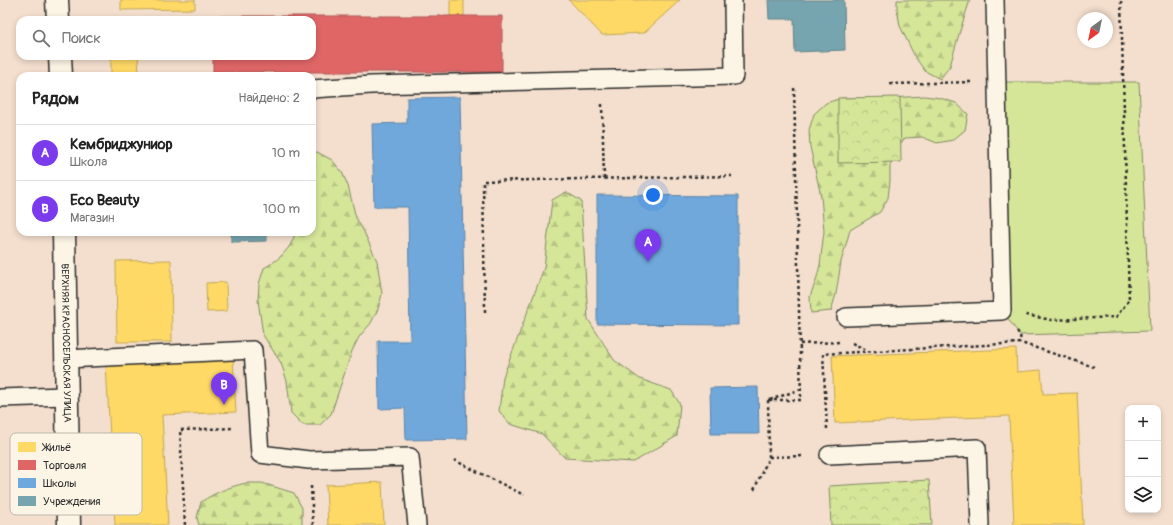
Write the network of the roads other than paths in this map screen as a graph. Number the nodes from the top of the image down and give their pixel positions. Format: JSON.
{"nodes":[{"id":1,"x":57,"y":0,"type":"edge"},
{"id":2,"x":733,"y":0,"type":"edge"},
{"id":3,"x":995,"y":0,"type":"edge"},
{"id":4,"x":58,"y":16,"type":"edge"},
{"id":5,"x":60,"y":60,"type":"edge"},
{"id":6,"x":61,"y":72,"type":"edge"},
{"id":7,"x":316,"y":90,"type":"edge"},
{"id":8,"x":64,"y":236,"type":"edge"},
{"id":9,"x":846,"y":317,"type":"dead end"},
{"id":10,"x":66,"y":359,"type":"junction"},
{"id":11,"x":66,"y":396,"type":"junction"},
{"id":12,"x":0,"y":398,"type":"edge"},
{"id":13,"x":67,"y":433,"type":"edge"},
{"id":14,"x":829,"y":455,"type":"road end"},
{"id":15,"x":69,"y":515,"type":"edge"},
{"id":16,"x":69,"y":525,"type":"edge"},
{"id":17,"x":417,"y":525,"type":"edge"},
{"id":18,"x":980,"y":525,"type":"edge"}],
"edges":[{"from":1,"to":4,"type":"street"},
{"from":2,"to":7,"type":"lane"},
{"from":3,"to":9,"type":"lane"},
{"from":5,"to":6,"type":"street"},
{"from":8,"to":10,"type":"street","name":"ВЕРХНЯЯ КРАСНОСЕЛЬСКАЯ УЛИЦА"},
{"from":10,"to":11,"type":"street","name":"ВЕРХНЯЯ КРАСНОСЕЛЬСКАЯ УЛИЦА"},
{"from":10,"to":17,"type":"lane"},
{"from":11,"to":12,"type":"lane"},
{"from":11,"to":13,"type":"street","name":"ВЕРХНЯЯ КРАСНОСЕЛЬСКАЯ УЛИЦА"},
{"from":14,"to":18,"type":"lane"},
{"from":15,"to":16,"type":"street","name":"ВЕРХНЯЯ КРАСНОСЕЛЬСКАЯ УЛИЦА"}]}
